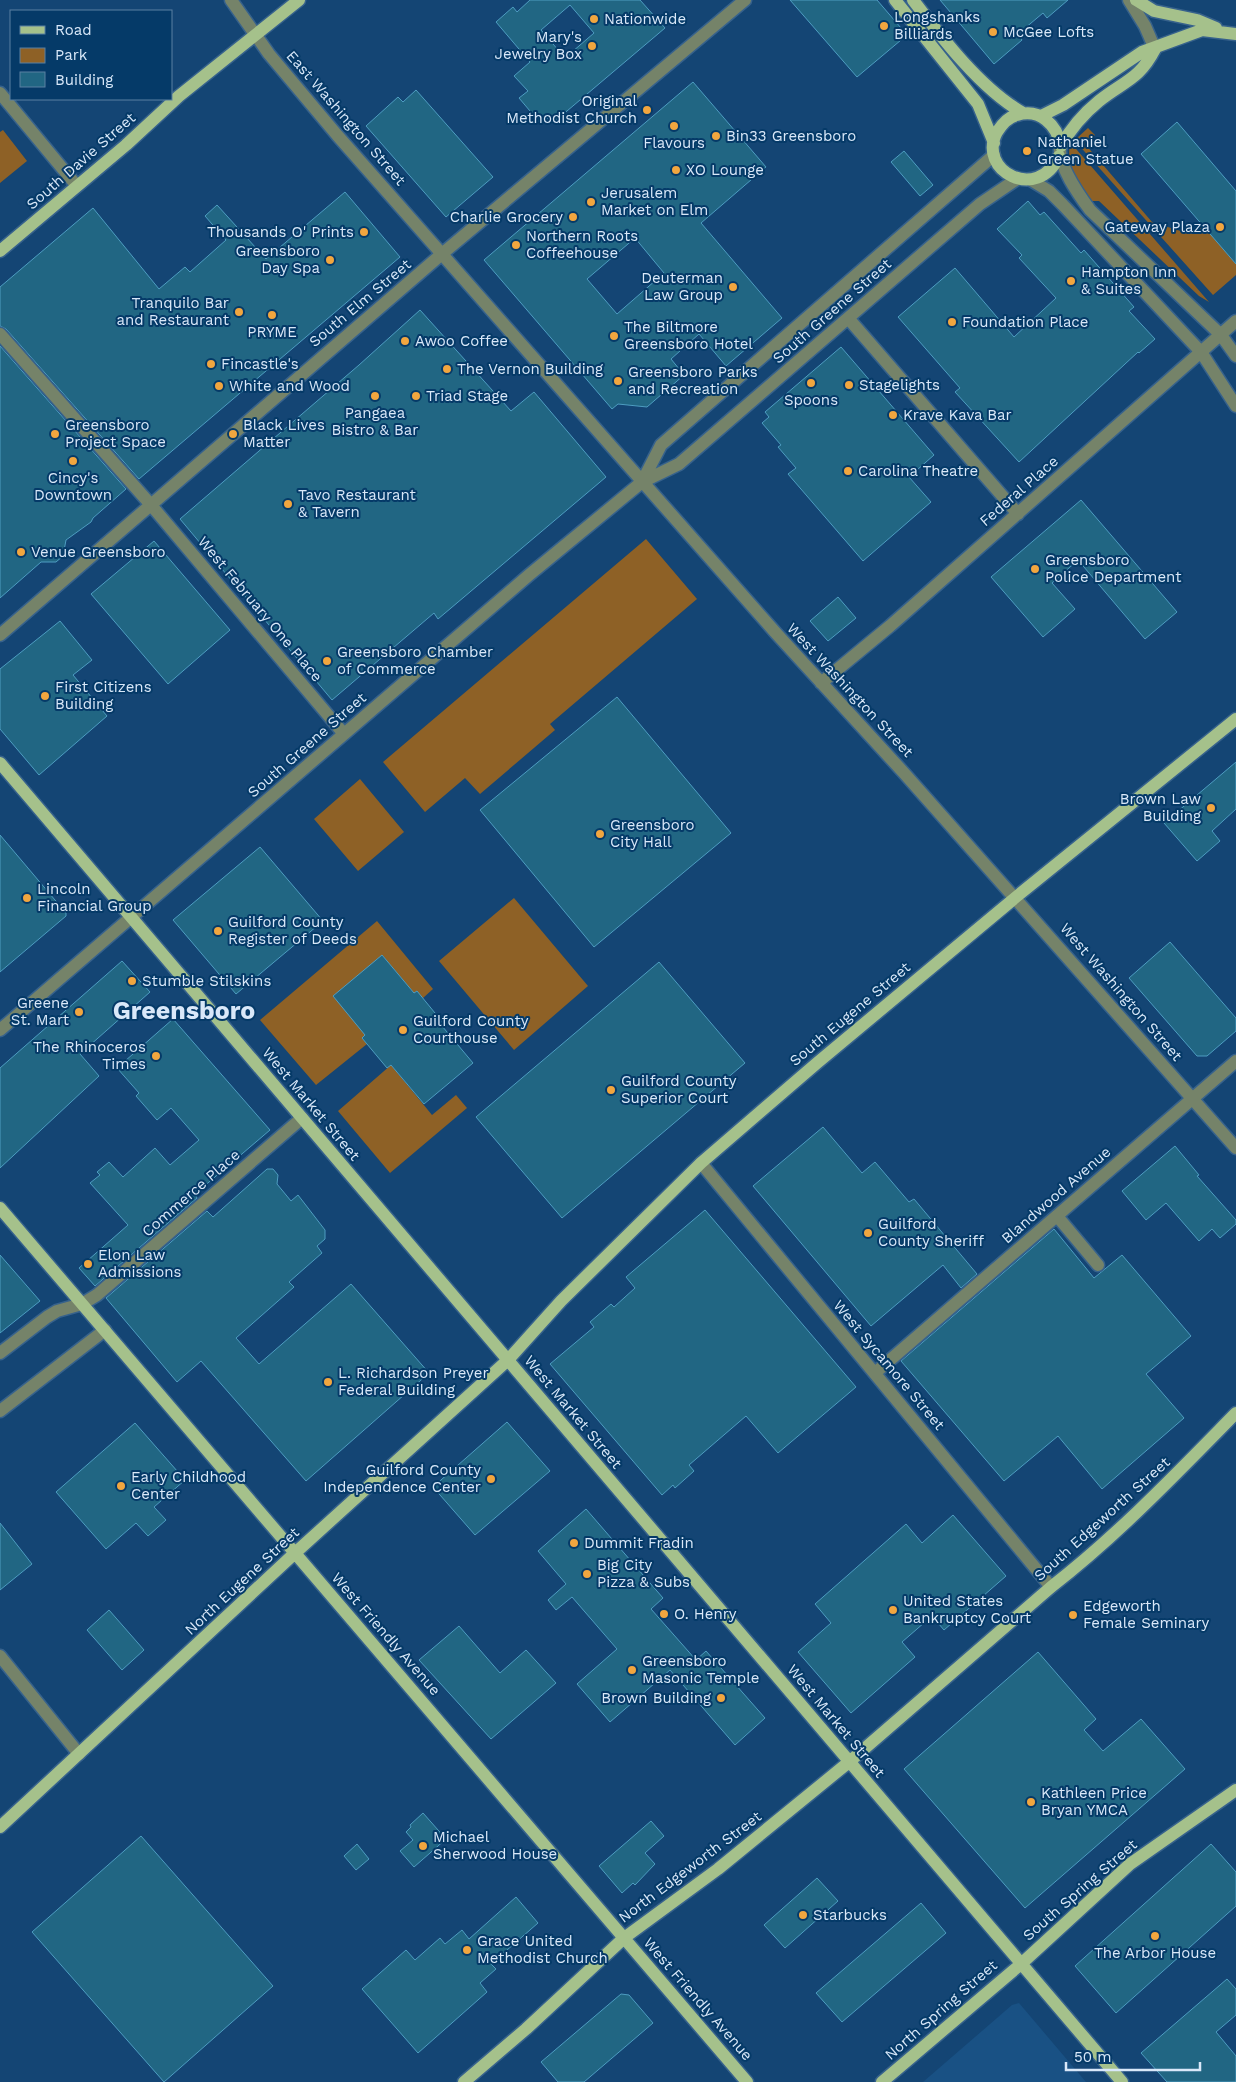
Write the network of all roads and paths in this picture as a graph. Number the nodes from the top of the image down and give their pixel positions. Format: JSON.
{"nodes":[{"id":1,"x":231,"y":0,"type":"edge"},
{"id":2,"x":299,"y":0,"type":"edge"},
{"id":3,"x":745,"y":0,"type":"edge"},
{"id":4,"x":895,"y":0,"type":"edge"},
{"id":5,"x":913,"y":0,"type":"edge"},
{"id":6,"x":1129,"y":0,"type":"edge"},
{"id":7,"x":1136,"y":0,"type":"edge"},
{"id":8,"x":1231,"y":33,"type":"edge"},
{"id":9,"x":255,"y":34,"type":"junction"},
{"id":10,"x":1154,"y":48,"type":"junction"},
{"id":11,"x":0,"y":93,"type":"edge"},
{"id":12,"x":1023,"y":113,"type":"junction"},
{"id":13,"x":1041,"y":116,"type":"junction"},
{"id":14,"x":994,"y":149,"type":"junction"},
{"id":15,"x":1060,"y":151,"type":"junction"},
{"id":16,"x":1017,"y":179,"type":"junction"},
{"id":17,"x":1031,"y":180,"type":"junction"},
{"id":18,"x":77,"y":186,"type":"junction"},
{"id":19,"x":0,"y":251,"type":"edge"},
{"id":20,"x":443,"y":253,"type":"junction"},
{"id":21,"x":848,"y":318,"type":"junction"},
{"id":22,"x":1236,"y":321,"type":"edge"},
{"id":23,"x":0,"y":334,"type":"edge"},
{"id":24,"x":1221,"y":335,"type":"junction"},
{"id":25,"x":1202,"y":352,"type":"junction"},
{"id":26,"x":1236,"y":356,"type":"edge"},
{"id":27,"x":1236,"y":406,"type":"edge"},
{"id":28,"x":642,"y":482,"type":"junction"},
{"id":29,"x":151,"y":504,"type":"junction"},
{"id":30,"x":1018,"y":514,"type":"junction"},
{"id":31,"x":0,"y":635,"type":"edge"},
{"id":32,"x":821,"y":683,"type":"junction"},
{"id":33,"x":1236,"y":718,"type":"edge"},
{"id":34,"x":344,"y":734,"type":"junction"},
{"id":35,"x":0,"y":763,"type":"edge"},
{"id":36,"x":1016,"y":897,"type":"junction"},
{"id":37,"x":132,"y":918,"type":"junction"},
{"id":38,"x":0,"y":1030,"type":"edge"},
{"id":39,"x":1236,"y":1061,"type":"edge"},
{"id":40,"x":1192,"y":1099,"type":"junction"},
{"id":41,"x":302,"y":1118,"type":"junction"},
{"id":42,"x":1236,"y":1148,"type":"edge"},
{"id":43,"x":701,"y":1163,"type":"junction"},
{"id":44,"x":0,"y":1208,"type":"edge"},
{"id":45,"x":1057,"y":1216,"type":"junction"},
{"id":46,"x":1098,"y":1265,"type":"dead end"},
{"id":47,"x":82,"y":1304,"type":"junction"},
{"id":48,"x":104,"y":1330,"type":"junction"},
{"id":49,"x":0,"y":1353,"type":"edge"},
{"id":50,"x":508,"y":1360,"type":"junction"},
{"id":51,"x":875,"y":1373,"type":"junction"},
{"id":52,"x":0,"y":1411,"type":"edge"},
{"id":53,"x":1236,"y":1413,"type":"edge"},
{"id":54,"x":295,"y":1553,"type":"junction"},
{"id":55,"x":1051,"y":1587,"type":"junction"},
{"id":56,"x":0,"y":1656,"type":"edge"},
{"id":57,"x":79,"y":1754,"type":"junction"},
{"id":58,"x":850,"y":1762,"type":"junction"},
{"id":59,"x":1236,"y":1790,"type":"edge"},
{"id":60,"x":0,"y":1827,"type":"edge"},
{"id":61,"x":624,"y":1938,"type":"junction"},
{"id":62,"x":1021,"y":1964,"type":"junction"},
{"id":63,"x":464,"y":2082,"type":"edge"},
{"id":64,"x":747,"y":2082,"type":"edge"},
{"id":65,"x":882,"y":2082,"type":"edge"},
{"id":66,"x":1122,"y":2082,"type":"edge"}],
"edges":[{"from":1,"to":9,"type":"street","name":"East Washington Street"},
{"from":2,"to":9,"type":"main road","name":"South Davie Street"},
{"from":3,"to":20,"type":"street","name":"South Elm Street"},
{"from":4,"to":14,"type":"main road"},
{"from":5,"to":12,"type":"main road"},
{"from":6,"to":10,"type":"street"},
{"from":7,"to":8,"type":"main road"},
{"from":8,"to":10,"type":"main road"},
{"from":9,"to":18,"type":"main road","name":"South Davie Street"},
{"from":9,"to":20,"type":"street","name":"East Washington Street"},
{"from":10,"to":13,"type":"main road"},
{"from":10,"to":15,"type":"main road"},
{"from":11,"to":18,"type":"street"},
{"from":12,"to":13,"type":"main road"},
{"from":12,"to":14,"type":"main road"},
{"from":13,"to":15,"type":"main road"},
{"from":14,"to":16,"type":"main road"},
{"from":14,"to":28,"type":"street","name":"South Greene Street"},
{"from":15,"to":17,"type":"main road"},
{"from":15,"to":24,"type":"street"},
{"from":16,"to":17,"type":"main road"},
{"from":16,"to":21,"type":"street","name":"South Greene Street"},
{"from":17,"to":25,"type":"street"},
{"from":18,"to":19,"type":"main road","name":"South Davie Street"},
{"from":20,"to":28,"type":"street","name":"West Washington Street"},
{"from":20,"to":29,"type":"street","name":"South Elm Street"},
{"from":21,"to":28,"type":"street","name":"South Greene Street"},
{"from":21,"to":30,"type":"street"},
{"from":22,"to":24,"type":"street","name":"Federal Place"},
{"from":23,"to":29,"type":"street","name":"West February One Place"},
{"from":24,"to":25,"type":"street","name":"Federal Place"},
{"from":24,"to":26,"type":"street"},
{"from":25,"to":27,"type":"street"},
{"from":25,"to":30,"type":"street","name":"Federal Place"},
{"from":28,"to":32,"type":"street","name":"West Washington Street"},
{"from":28,"to":34,"type":"street","name":"South Greene Street"},
{"from":29,"to":31,"type":"street","name":"South Elm Street"},
{"from":29,"to":34,"type":"street","name":"West February One Place"},
{"from":30,"to":32,"type":"street","name":"Federal Place"},
{"from":32,"to":36,"type":"street","name":"West Washington Street"},
{"from":33,"to":36,"type":"main road","name":"South Eugene Street"},
{"from":34,"to":37,"type":"street","name":"South Greene Street"},
{"from":35,"to":37,"type":"main road","name":"West Market Street"},
{"from":36,"to":40,"type":"street","name":"West Washington Street"},
{"from":36,"to":43,"type":"main road","name":"South Eugene Street"},
{"from":37,"to":38,"type":"street","name":"South Greene Street"},
{"from":37,"to":41,"type":"main road","name":"West Market Street"},
{"from":39,"to":40,"type":"street","name":"Blandwood Avenue"},
{"from":40,"to":42,"type":"street","name":"West Washington Street"},
{"from":40,"to":45,"type":"street","name":"Blandwood Avenue"},
{"from":41,"to":47,"type":"street","name":"Commerce Place"},
{"from":41,"to":50,"type":"main road","name":"West Market Street"},
{"from":43,"to":50,"type":"main road","name":"South Eugene Street"},
{"from":43,"to":51,"type":"street","name":"West Sycamore Street"},
{"from":44,"to":47,"type":"main road","name":"West Friendly Avenue"},
{"from":45,"to":46,"type":"street"},
{"from":45,"to":51,"type":"street","name":"Blandwood Avenue"},
{"from":47,"to":48,"type":"main road","name":"West Friendly Avenue"},
{"from":47,"to":49,"type":"street","name":"Commerce Place"},
{"from":48,"to":52,"type":"street"},
{"from":48,"to":54,"type":"main road","name":"West Friendly Avenue"},
{"from":50,"to":54,"type":"main road","name":"North Eugene Street"},
{"from":50,"to":58,"type":"main road","name":"West Market Street"},
{"from":51,"to":55,"type":"street","name":"West Sycamore Street"},
{"from":53,"to":55,"type":"main road","name":"South Edgeworth Street"},
{"from":54,"to":57,"type":"main road","name":"North Eugene Street"},
{"from":54,"to":61,"type":"main road","name":"West Friendly Avenue"},
{"from":55,"to":58,"type":"main road","name":"South Edgeworth Street"},
{"from":56,"to":57,"type":"street"},
{"from":57,"to":60,"type":"main road","name":"North Eugene Street"},
{"from":58,"to":61,"type":"main road","name":"North Edgeworth Street"},
{"from":58,"to":62,"type":"main road","name":"West Market Street"},
{"from":59,"to":62,"type":"main road","name":"South Spring Street"},
{"from":61,"to":63,"type":"main road","name":"North Edgeworth Street"},
{"from":61,"to":64,"type":"main road","name":"West Friendly Avenue"},
{"from":62,"to":65,"type":"main road","name":"North Spring Street"},
{"from":62,"to":66,"type":"main road","name":"West Market Street"}]}
